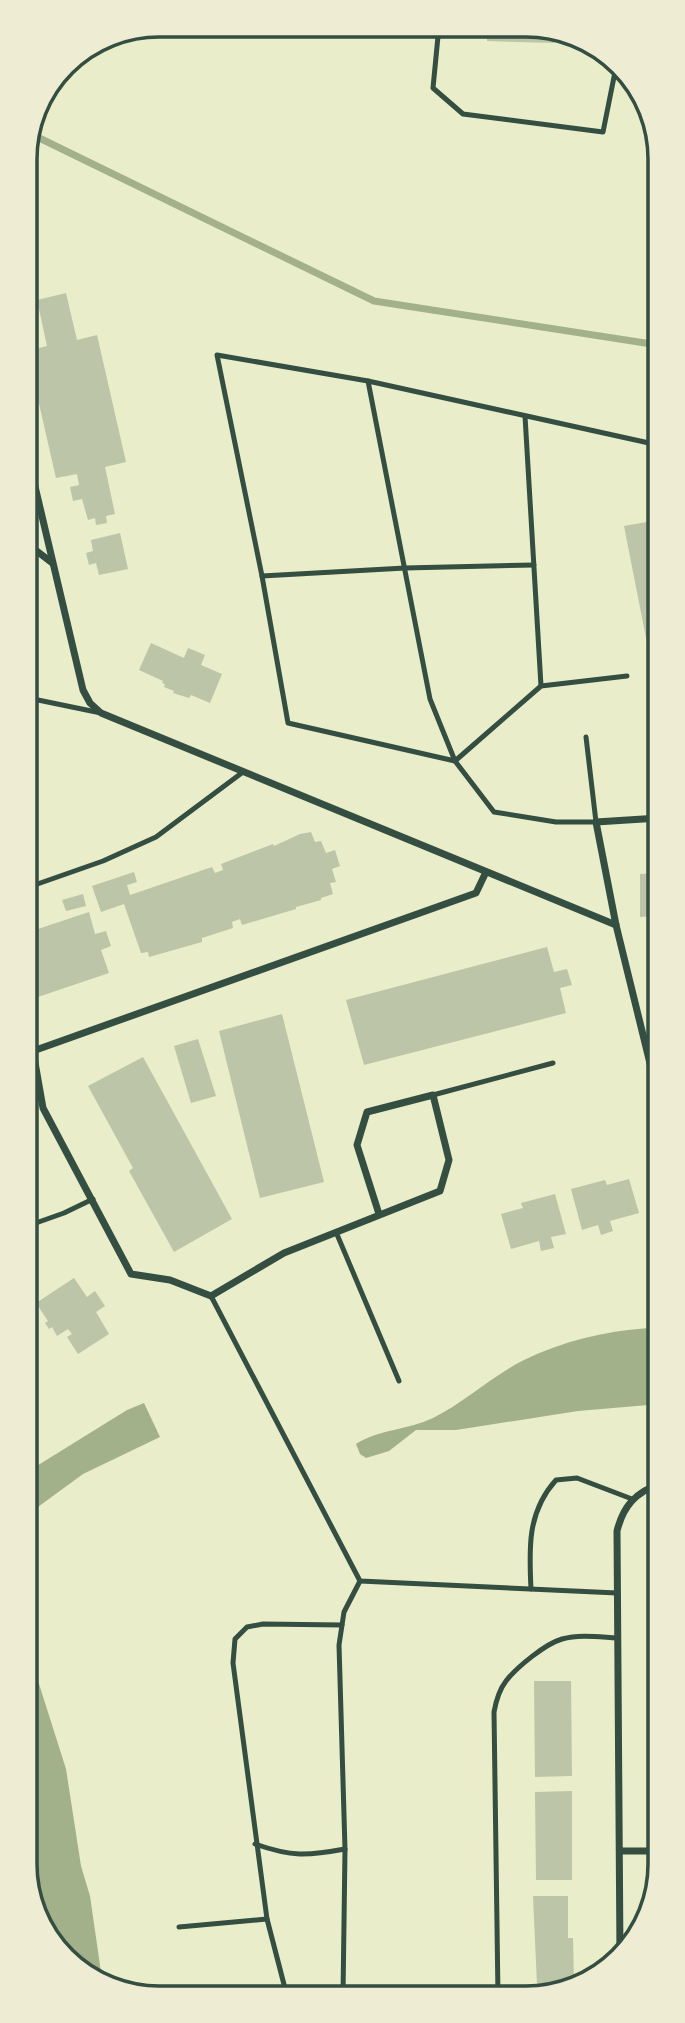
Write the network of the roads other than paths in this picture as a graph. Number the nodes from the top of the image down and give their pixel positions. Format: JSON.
{"nodes":[{"id":1,"x":438,"y":37,"type":"edge"},
{"id":2,"x":614,"y":76,"type":"edge"},
{"id":3,"x":368,"y":381,"type":"junction"},
{"id":4,"x":525,"y":416,"type":"junction"},
{"id":5,"x":648,"y":443,"type":"edge"},
{"id":6,"x":37,"y":497,"type":"edge"},
{"id":7,"x":37,"y":551,"type":"edge"},
{"id":8,"x":52,"y":563,"type":"junction"},
{"id":9,"x":534,"y":565,"type":"junction"},
{"id":10,"x":405,"y":568,"type":"junction"},
{"id":11,"x":262,"y":576,"type":"junction"},
{"id":12,"x":628,"y":676,"type":"dead end"},
{"id":13,"x":541,"y":686,"type":"junction"},
{"id":14,"x":37,"y":700,"type":"edge"},
{"id":15,"x":101,"y":713,"type":"junction"},
{"id":16,"x":586,"y":737,"type":"dead end"},
{"id":17,"x":455,"y":761,"type":"junction"},
{"id":18,"x":243,"y":772,"type":"junction"},
{"id":19,"x":648,"y":819,"type":"edge"},
{"id":20,"x":596,"y":822,"type":"junction"},
{"id":21,"x":486,"y":872,"type":"junction"},
{"id":22,"x":37,"y":884,"type":"edge"},
{"id":23,"x":616,"y":925,"type":"junction"},
{"id":24,"x":37,"y":1050,"type":"edge"},
{"id":25,"x":648,"y":1055,"type":"edge"},
{"id":26,"x":553,"y":1063,"type":"dead end"},
{"id":27,"x":37,"y":1083,"type":"edge"},
{"id":28,"x":433,"y":1096,"type":"junction"},
{"id":29,"x":93,"y":1199,"type":"junction"},
{"id":30,"x":379,"y":1214,"type":"junction"},
{"id":31,"x":37,"y":1223,"type":"edge"},
{"id":32,"x":336,"y":1231,"type":"junction"},
{"id":33,"x":211,"y":1296,"type":"junction"},
{"id":34,"x":399,"y":1381,"type":"dead end"},
{"id":35,"x":648,"y":1488,"type":"edge"},
{"id":36,"x":632,"y":1499,"type":"junction"},
{"id":37,"x":360,"y":1581,"type":"junction"},
{"id":38,"x":531,"y":1589,"type":"junction"},
{"id":39,"x":617,"y":1593,"type":"junction"},
{"id":40,"x":342,"y":1625,"type":"junction"},
{"id":41,"x":617,"y":1638,"type":"junction"},
{"id":42,"x":255,"y":1844,"type":"junction"},
{"id":43,"x":345,"y":1849,"type":"junction"},
{"id":44,"x":620,"y":1851,"type":"junction"},
{"id":45,"x":648,"y":1851,"type":"edge"},
{"id":46,"x":267,"y":1919,"type":"junction"},
{"id":47,"x":179,"y":1927,"type":"dead end"},
{"id":48,"x":620,"y":1942,"type":"edge"},
{"id":49,"x":284,"y":1986,"type":"edge"},
{"id":50,"x":343,"y":1986,"type":"edge"},
{"id":51,"x":498,"y":1986,"type":"edge"}],
"edges":[{"from":1,"to":2,"type":"lane"},
{"from":3,"to":4,"type":"lane"},
{"from":3,"to":10,"type":"lane"},
{"from":3,"to":11,"type":"lane"},
{"from":4,"to":5,"type":"lane"},
{"from":4,"to":9,"type":"lane"},
{"from":6,"to":8,"type":"street"},
{"from":7,"to":8,"type":"street"},
{"from":8,"to":15,"type":"street"},
{"from":9,"to":10,"type":"lane"},
{"from":9,"to":13,"type":"lane"},
{"from":10,"to":11,"type":"lane"},
{"from":10,"to":17,"type":"lane"},
{"from":11,"to":17,"type":"lane"},
{"from":12,"to":13,"type":"lane"},
{"from":13,"to":17,"type":"lane"},
{"from":14,"to":15,"type":"lane"},
{"from":15,"to":18,"type":"street"},
{"from":16,"to":20,"type":"lane"},
{"from":17,"to":20,"type":"lane"},
{"from":18,"to":21,"type":"street"},
{"from":18,"to":22,"type":"lane"},
{"from":19,"to":20,"type":"street"},
{"from":20,"to":23,"type":"street"},
{"from":21,"to":23,"type":"street"},
{"from":21,"to":24,"type":"street"},
{"from":23,"to":25,"type":"street"},
{"from":26,"to":28,"type":"lane"},
{"from":27,"to":29,"type":"street"},
{"from":28,"to":30,"type":"street"},
{"from":28,"to":30,"type":"street"},
{"from":29,"to":31,"type":"lane"},
{"from":29,"to":33,"type":"street"},
{"from":30,"to":32,"type":"street"},
{"from":32,"to":33,"type":"street"},
{"from":32,"to":34,"type":"lane"},
{"from":33,"to":37,"type":"lane"},
{"from":35,"to":36,"type":"street"},
{"from":36,"to":38,"type":"lane"},
{"from":36,"to":39,"type":"street"},
{"from":37,"to":38,"type":"lane"},
{"from":37,"to":40,"type":"lane"},
{"from":38,"to":39,"type":"lane"},
{"from":39,"to":41,"type":"street"},
{"from":40,"to":42,"type":"lane"},
{"from":40,"to":43,"type":"lane"},
{"from":41,"to":44,"type":"street"},
{"from":41,"to":51,"type":"lane"},
{"from":42,"to":43,"type":"lane"},
{"from":42,"to":46,"type":"lane"},
{"from":43,"to":50,"type":"lane"},
{"from":44,"to":45,"type":"street"},
{"from":44,"to":48,"type":"street"},
{"from":46,"to":47,"type":"lane"},
{"from":46,"to":49,"type":"lane"}]}
